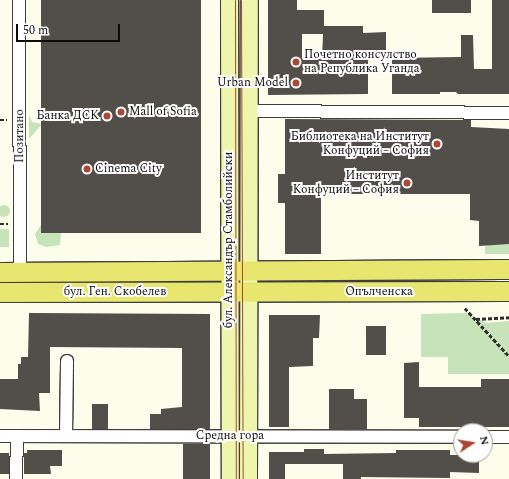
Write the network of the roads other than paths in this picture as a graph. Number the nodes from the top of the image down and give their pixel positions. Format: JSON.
{"nodes":[{"id":1,"x":19,"y":0,"type":"edge"},
{"id":2,"x":229,"y":0,"type":"edge"},
{"id":3,"x":249,"y":0,"type":"edge"},
{"id":4,"x":249,"y":111,"type":"junction"},
{"id":5,"x":509,"y":113,"type":"edge"},
{"id":6,"x":509,"y":269,"type":"edge"},
{"id":7,"x":248,"y":270,"type":"junction"},
{"id":8,"x":229,"y":271,"type":"junction"},
{"id":9,"x":0,"y":272,"type":"edge"},
{"id":10,"x":20,"y":272,"type":"junction"},
{"id":11,"x":509,"y":291,"type":"edge"},
{"id":12,"x":0,"y":292,"type":"edge"},
{"id":13,"x":230,"y":293,"type":"junction"},
{"id":14,"x":248,"y":294,"type":"junction"},
{"id":15,"x":67,"y":361,"type":"dead end"},
{"id":16,"x":66,"y":435,"type":"junction"},
{"id":17,"x":0,"y":436,"type":"edge"},
{"id":18,"x":16,"y":436,"type":"junction"},
{"id":19,"x":230,"y":436,"type":"junction"},
{"id":20,"x":248,"y":436,"type":"junction"},
{"id":21,"x":453,"y":437,"type":"edge"},
{"id":22,"x":493,"y":437,"type":"edge"},
{"id":23,"x":509,"y":437,"type":"edge"},
{"id":24,"x":16,"y":479,"type":"edge"},
{"id":25,"x":230,"y":479,"type":"edge"},
{"id":26,"x":248,"y":479,"type":"edge"}],
"edges":[{"from":1,"to":10,"type":"street","name":"Позитано"},
{"from":2,"to":8,"type":"main road","name":"бул. Александър Стамболийски"},
{"from":3,"to":4,"type":"main road","name":"бул. Александър Стамболийски"},
{"from":4,"to":5,"type":"street"},
{"from":4,"to":7,"type":"main road","name":"бул. Александър Стамболийски"},
{"from":6,"to":7,"type":"main road","name":"Опълченска"},
{"from":7,"to":8,"type":"main road","name":"Опълченска"},
{"from":7,"to":14,"type":"main road","name":"бул. Александър Стамболийски"},
{"from":8,"to":10,"type":"main road","name":"бул. Ген. Скобелев"},
{"from":8,"to":13,"type":"main road","name":"бул. Александър Стамболийски"},
{"from":9,"to":10,"type":"main road","name":"бул. Ген. Скобелев"},
{"from":11,"to":14,"type":"main road","name":"Опълченска"},
{"from":12,"to":13,"type":"main road","name":"бул. Ген. Скобелев"},
{"from":13,"to":14,"type":"main road","name":"Опълченска"},
{"from":13,"to":19,"type":"main road","name":"бул. Александър Стамболийски"},
{"from":14,"to":20,"type":"main road","name":"бул. Александър Стамболийски"},
{"from":15,"to":16,"type":"street"},
{"from":16,"to":18,"type":"street","name":"Средна гора"},
{"from":16,"to":19,"type":"street","name":"Средна гора"},
{"from":17,"to":18,"type":"street","name":"Средна гора"},
{"from":18,"to":24,"type":"street"},
{"from":19,"to":20,"type":"street","name":"Средна гора"},
{"from":19,"to":25,"type":"main road","name":"бул. Александър Стамболийски"},
{"from":20,"to":21,"type":"street","name":"Средна гора"},
{"from":20,"to":26,"type":"main road","name":"бул. Александър Стамболийски"},
{"from":22,"to":23,"type":"street"}]}
